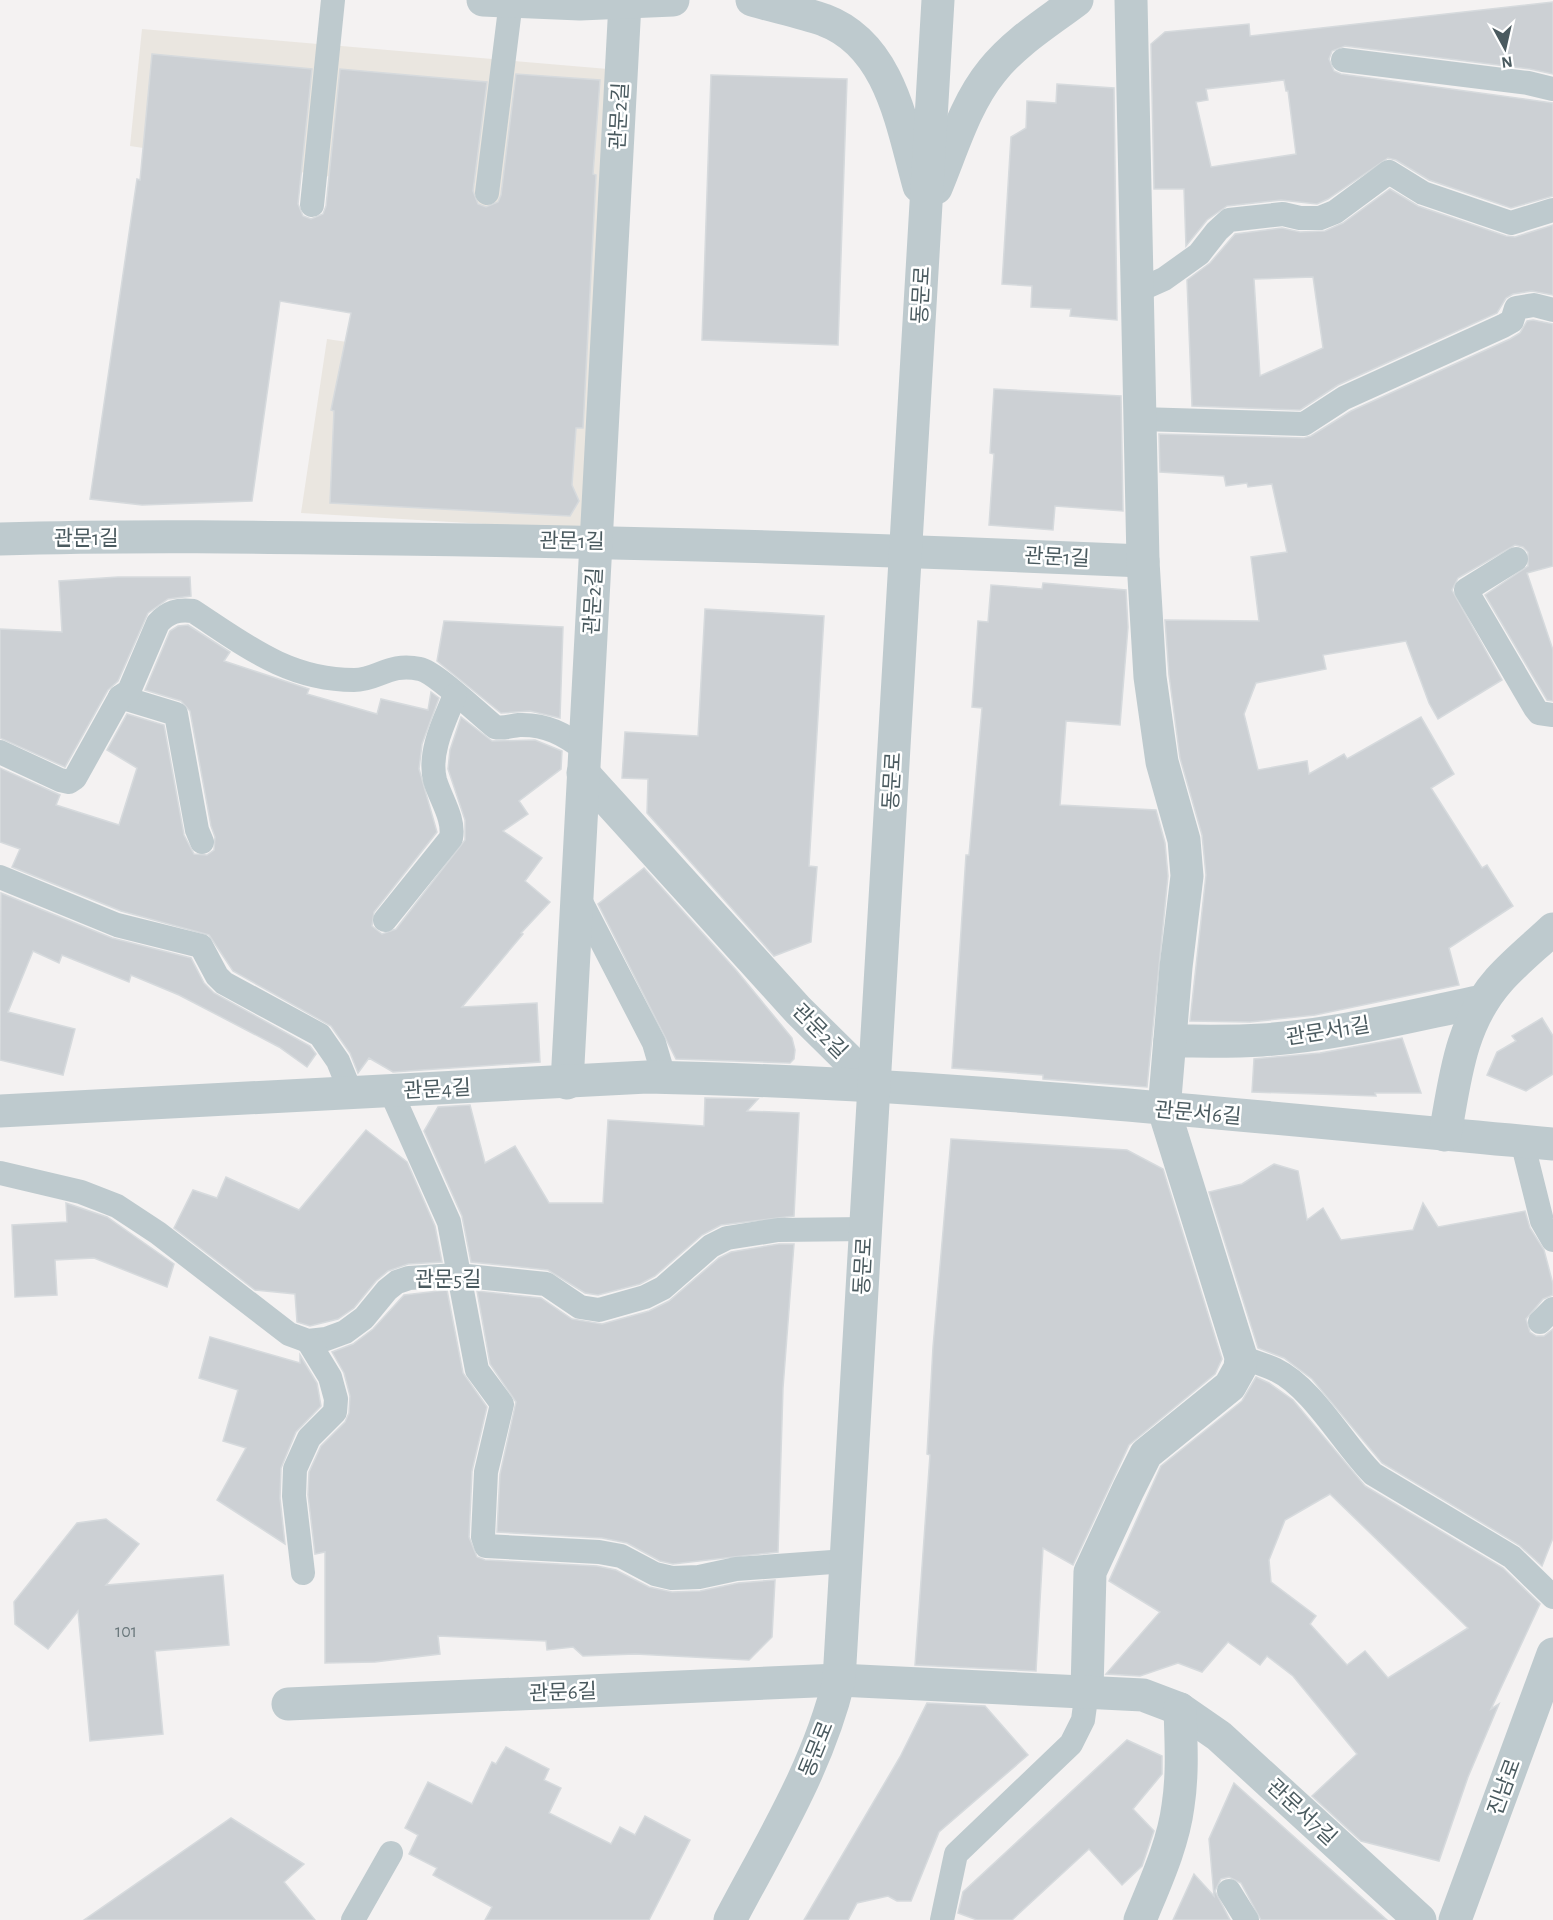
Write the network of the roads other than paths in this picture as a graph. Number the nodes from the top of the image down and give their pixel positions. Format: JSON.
{"nodes":[{"id":1,"x":333,"y":0,"type":"edge"},
{"id":2,"x":673,"y":0,"type":"edge"},
{"id":3,"x":752,"y":0,"type":"edge"},
{"id":4,"x":938,"y":0,"type":"edge"},
{"id":5,"x":1077,"y":0,"type":"edge"},
{"id":6,"x":1131,"y":0,"type":"edge"},
{"id":7,"x":497,"y":1,"type":"edge"},
{"id":8,"x":625,"y":3,"type":"junction"},
{"id":9,"x":1343,"y":60,"type":"dead end"},
{"id":10,"x":1553,"y":89,"type":"edge"},
{"id":11,"x":487,"y":193,"type":"dead end"},
{"id":12,"x":312,"y":205,"type":"dead end"},
{"id":13,"x":1553,"y":210,"type":"edge"},
{"id":14,"x":926,"y":213,"type":"junction"},
{"id":15,"x":1137,"y":291,"type":"junction"},
{"id":16,"x":1553,"y":310,"type":"edge"},
{"id":17,"x":1140,"y":418,"type":"junction"},
{"id":18,"x":0,"y":539,"type":"edge"},
{"id":19,"x":596,"y":542,"type":"junction"},
{"id":20,"x":906,"y":550,"type":"junction"},
{"id":21,"x":1516,"y":559,"type":"dead end"},
{"id":22,"x":1143,"y":561,"type":"junction"},
{"id":23,"x":455,"y":694,"type":"junction"},
{"id":24,"x":120,"y":697,"type":"junction"},
{"id":25,"x":1553,"y":715,"type":"edge"},
{"id":26,"x":0,"y":752,"type":"edge"},
{"id":27,"x":584,"y":762,"type":"junction"},
{"id":28,"x":202,"y":842,"type":"dead end"},
{"id":29,"x":0,"y":877,"type":"edge"},
{"id":30,"x":578,"y":896,"type":"junction"},
{"id":31,"x":385,"y":920,"type":"dead end"},
{"id":32,"x":1553,"y":929,"type":"edge"},
{"id":33,"x":1484,"y":1000,"type":"junction"},
{"id":34,"x":1170,"y":1041,"type":"junction"},
{"id":35,"x":664,"y":1077,"type":"junction"},
{"id":36,"x":567,"y":1083,"type":"junction"},
{"id":37,"x":874,"y":1085,"type":"junction"},
{"id":38,"x":391,"y":1092,"type":"junction"},
{"id":39,"x":351,"y":1093,"type":"junction"},
{"id":40,"x":1164,"y":1110,"type":"junction"},
{"id":41,"x":0,"y":1111,"type":"edge"},
{"id":42,"x":1445,"y":1135,"type":"junction"},
{"id":43,"x":1538,"y":1142,"type":"edge"},
{"id":44,"x":0,"y":1173,"type":"edge"},
{"id":45,"x":866,"y":1229,"type":"junction"},
{"id":46,"x":1553,"y":1240,"type":"edge"},
{"id":47,"x":457,"y":1275,"type":"junction"},
{"id":48,"x":308,"y":1341,"type":"junction"},
{"id":49,"x":1241,"y":1357,"type":"junction"},
{"id":50,"x":846,"y":1561,"type":"junction"},
{"id":51,"x":303,"y":1573,"type":"dead end"},
{"id":52,"x":1553,"y":1597,"type":"edge"},
{"id":53,"x":1553,"y":1654,"type":"edge"},
{"id":54,"x":838,"y":1680,"type":"junction"},
{"id":55,"x":1087,"y":1691,"type":"junction"},
{"id":56,"x":288,"y":1704,"type":"dead end"},
{"id":57,"x":1180,"y":1709,"type":"junction"},
{"id":58,"x":391,"y":1853,"type":"dead end"},
{"id":59,"x":1229,"y":1891,"type":"dead end"},
{"id":60,"x":353,"y":1920,"type":"edge"},
{"id":61,"x":730,"y":1920,"type":"edge"},
{"id":62,"x":942,"y":1920,"type":"edge"},
{"id":63,"x":1140,"y":1920,"type":"edge"},
{"id":64,"x":1246,"y":1920,"type":"edge"},
{"id":65,"x":1419,"y":1920,"type":"edge"},
{"id":66,"x":1455,"y":1920,"type":"edge"}],
"edges":[{"from":1,"to":12,"type":"lane"},
{"from":2,"to":8,"type":"street"},
{"from":3,"to":14,"type":"street"},
{"from":4,"to":14,"type":"street","name":"동문로"},
{"from":5,"to":14,"type":"street"},
{"from":6,"to":15,"type":"street"},
{"from":7,"to":8,"type":"street"},
{"from":7,"to":11,"type":"lane"},
{"from":8,"to":19,"type":"street","name":"관문2길"},
{"from":9,"to":10,"type":"lane"},
{"from":13,"to":15,"type":"lane"},
{"from":14,"to":20,"type":"street","name":"동문로"},
{"from":15,"to":17,"type":"street"},
{"from":16,"to":17,"type":"lane"},
{"from":17,"to":22,"type":"street"},
{"from":18,"to":19,"type":"street","name":"관문1길"},
{"from":19,"to":20,"type":"street","name":"관문1길"},
{"from":19,"to":27,"type":"street","name":"관문2길"},
{"from":20,"to":22,"type":"street","name":"관문1길"},
{"from":20,"to":37,"type":"street","name":"동문로"},
{"from":21,"to":25,"type":"lane"},
{"from":22,"to":34,"type":"street"},
{"from":23,"to":24,"type":"lane"},
{"from":23,"to":27,"type":"lane"},
{"from":23,"to":31,"type":"lane"},
{"from":24,"to":26,"type":"lane"},
{"from":24,"to":28,"type":"lane"},
{"from":27,"to":30,"type":"street"},
{"from":27,"to":37,"type":"street","name":"관문2길"},
{"from":29,"to":39,"type":"lane"},
{"from":30,"to":35,"type":"lane"},
{"from":30,"to":36,"type":"street"},
{"from":32,"to":33,"type":"street"},
{"from":33,"to":34,"type":"street","name":"관문서1길"},
{"from":33,"to":42,"type":"street"},
{"from":34,"to":40,"type":"street"},
{"from":35,"to":36,"type":"street","name":"관문4길"},
{"from":35,"to":37,"type":"street","name":"관문4길"},
{"from":36,"to":38,"type":"street","name":"관문4길"},
{"from":37,"to":40,"type":"street","name":"관문서6길"},
{"from":37,"to":45,"type":"street","name":"동문로"},
{"from":38,"to":39,"type":"street","name":"관문4길"},
{"from":38,"to":47,"type":"lane"},
{"from":39,"to":41,"type":"street","name":"관문4길"},
{"from":40,"to":42,"type":"street","name":"관문서6길"},
{"from":40,"to":49,"type":"street"},
{"from":42,"to":43,"type":"street","name":"관문서6길"},
{"from":43,"to":46,"type":"lane","name":"관문서6길"},
{"from":44,"to":48,"type":"lane"},
{"from":45,"to":47,"type":"lane","name":"관문5길"},
{"from":45,"to":50,"type":"street","name":"동문로"},
{"from":47,"to":48,"type":"lane","name":"관문5길"},
{"from":47,"to":50,"type":"lane"},
{"from":48,"to":51,"type":"lane"},
{"from":49,"to":52,"type":"lane"},
{"from":49,"to":55,"type":"street"},
{"from":50,"to":54,"type":"street","name":"동문로"},
{"from":53,"to":66,"type":"street","name":"진남로"},
{"from":54,"to":55,"type":"street","name":"관문서7길"},
{"from":54,"to":56,"type":"street","name":"관문6길"},
{"from":54,"to":61,"type":"street","name":"동문로"},
{"from":55,"to":57,"type":"street","name":"관문서7길"},
{"from":55,"to":62,"type":"lane"},
{"from":57,"to":63,"type":"street"},
{"from":57,"to":65,"type":"street","name":"관문서7길"},
{"from":58,"to":60,"type":"lane"},
{"from":59,"to":64,"type":"lane"}]}
